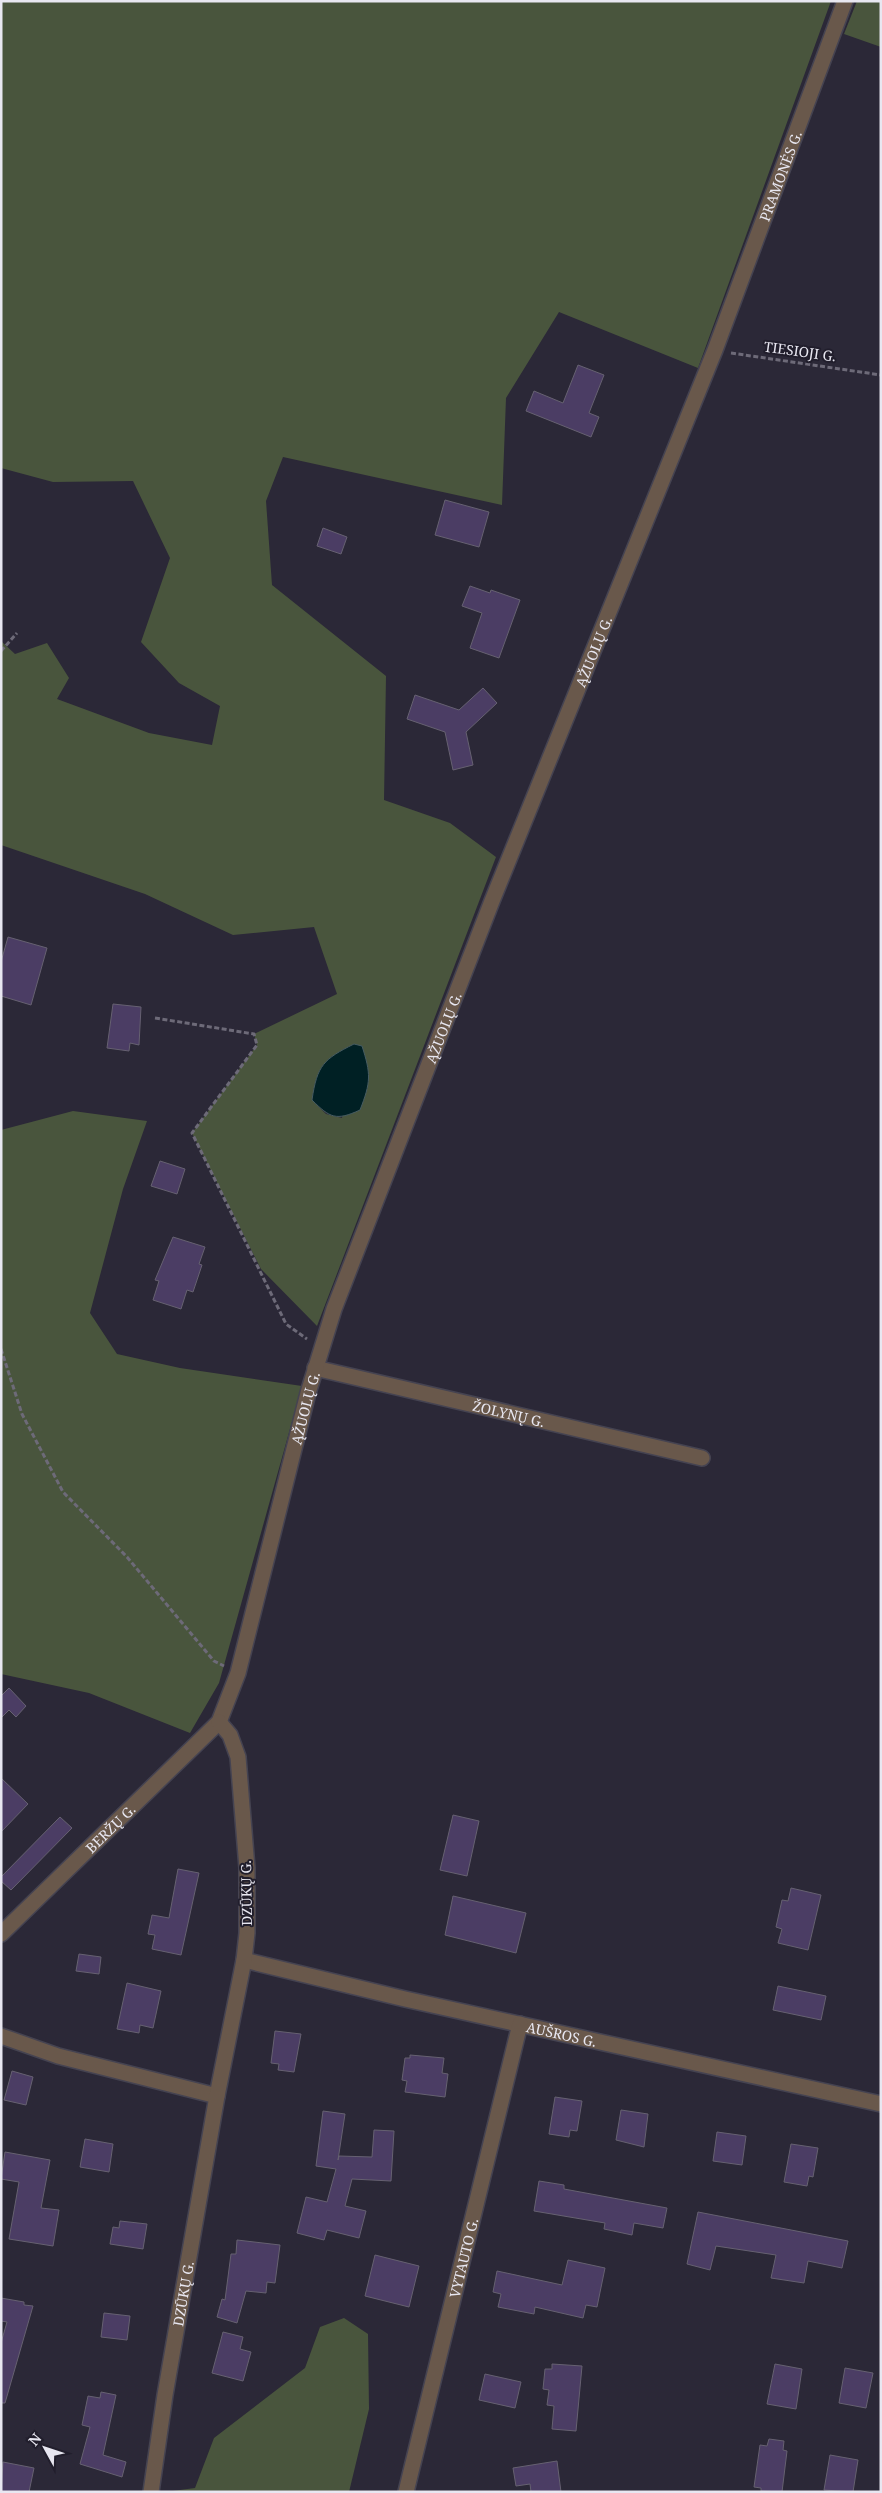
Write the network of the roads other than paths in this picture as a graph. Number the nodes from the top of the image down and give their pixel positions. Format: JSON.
{"nodes":[{"id":1,"x":845,"y":1,"type":"edge"},
{"id":2,"x":715,"y":350,"type":"joint"},
{"id":3,"x":315,"y":1368,"type":"junction"},
{"id":4,"x":702,"y":1458,"type":"dead end"},
{"id":5,"x":220,"y":1722,"type":"junction"},
{"id":6,"x":1,"y":1934,"type":"edge"},
{"id":7,"x":244,"y":1960,"type":"junction"},
{"id":8,"x":520,"y":2024,"type":"junction"},
{"id":9,"x":1,"y":2036,"type":"edge"},
{"id":10,"x":217,"y":2096,"type":"junction"},
{"id":11,"x":881,"y":2104,"type":"edge"},
{"id":12,"x":151,"y":2492,"type":"edge"},
{"id":13,"x":406,"y":2492,"type":"edge"}],
"edges":[{"from":1,"to":2,"type":"street","name":"PRAMONĖS G."},
{"from":2,"to":3,"type":"street","name":"ĄŽUOLŲ G."},
{"from":3,"to":4,"type":"street","name":"ŽOLYNŲ G."},
{"from":3,"to":5,"type":"street","name":"ĄŽUOLŲ G."},
{"from":5,"to":6,"type":"street","name":"BERŽŲ G."},
{"from":5,"to":7,"type":"street","name":"DZŪKŲ G."},
{"from":7,"to":8,"type":"street","name":"AUŠROS G."},
{"from":7,"to":10,"type":"street","name":"DZŪKŲ G."},
{"from":8,"to":11,"type":"street","name":"AUŠROS G."},
{"from":8,"to":13,"type":"street","name":"VYTAUTO G."},
{"from":9,"to":10,"type":"street"},
{"from":10,"to":12,"type":"street","name":"DZŪKŲ G."}]}
